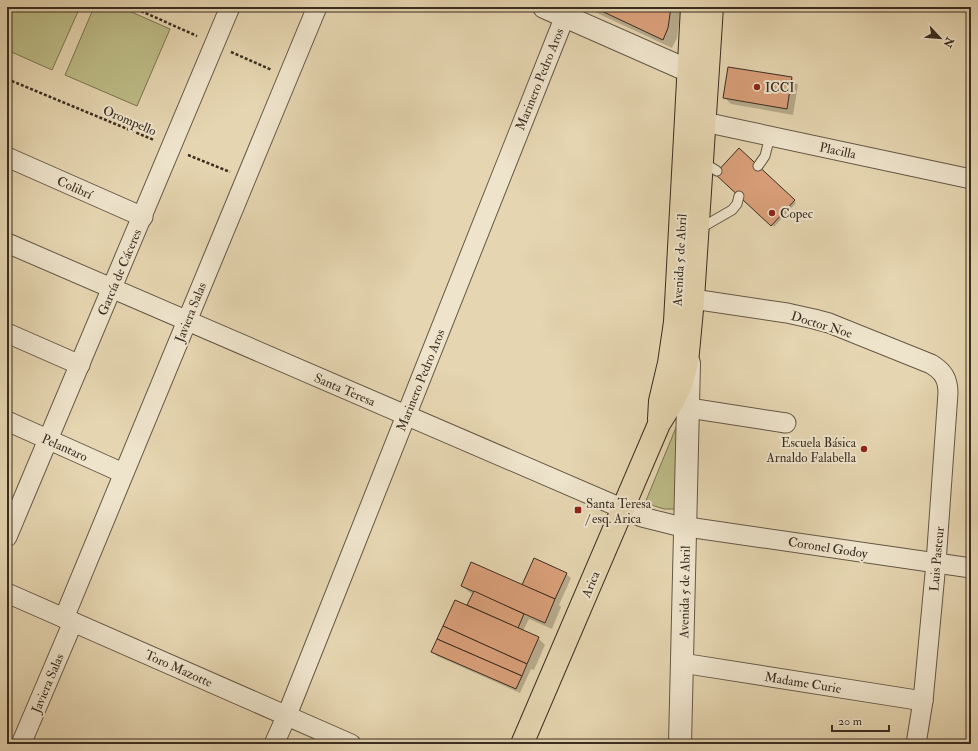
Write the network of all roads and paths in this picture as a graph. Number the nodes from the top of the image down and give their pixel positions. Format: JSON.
{"nodes":[{"id":1,"x":230,"y":7,"type":"edge"},
{"id":2,"x":317,"y":7,"type":"edge"},
{"id":3,"x":544,"y":7,"type":"edge"},
{"id":4,"x":692,"y":7,"type":"edge"},
{"id":5,"x":712,"y":7,"type":"edge"},
{"id":6,"x":564,"y":16,"type":"junction"},
{"id":7,"x":689,"y":71,"type":"junction"},
{"id":8,"x":7,"y":79,"type":"edge"},
{"id":9,"x":704,"y":122,"type":"junction"},
{"id":10,"x":770,"y":136,"type":"junction"},
{"id":11,"x":172,"y":148,"type":"junction"},
{"id":12,"x":7,"y":157,"type":"edge"},
{"id":13,"x":758,"y":166,"type":"dead end"},
{"id":14,"x":246,"y":179,"type":"junction"},
{"id":15,"x":971,"y":179,"type":"edge"},
{"id":16,"x":739,"y":196,"type":"dead end"},
{"id":17,"x":142,"y":217,"type":"junction"},
{"id":18,"x":698,"y":230,"type":"junction"},
{"id":19,"x":7,"y":243,"type":"edge"},
{"id":20,"x":113,"y":289,"type":"junction"},
{"id":21,"x":693,"y":299,"type":"junction"},
{"id":22,"x":187,"y":321,"type":"junction"},
{"id":23,"x":7,"y":333,"type":"edge"},
{"id":24,"x":690,"y":343,"type":"junction"},
{"id":25,"x":80,"y":365,"type":"junction"},
{"id":26,"x":944,"y":374,"type":"joint"},
{"id":27,"x":689,"y":408,"type":"junction"},
{"id":28,"x":406,"y":416,"type":"junction"},
{"id":29,"x":7,"y":421,"type":"edge"},
{"id":30,"x":786,"y":423,"type":"dead end"},
{"id":31,"x":659,"y":424,"type":"junction"},
{"id":32,"x":49,"y":440,"type":"junction"},
{"id":33,"x":123,"y":473,"type":"junction"},
{"id":34,"x":12,"y":510,"type":"edge"},
{"id":35,"x":622,"y":510,"type":"junction"},
{"id":36,"x":686,"y":526,"type":"junction"},
{"id":37,"x":7,"y":537,"type":"edge"},
{"id":38,"x":936,"y":563,"type":"junction"},
{"id":39,"x":971,"y":568,"type":"edge"},
{"id":40,"x":7,"y":593,"type":"edge"},
{"id":41,"x":68,"y":620,"type":"junction"},
{"id":42,"x":682,"y":663,"type":"junction"},
{"id":43,"x":923,"y":701,"type":"junction"},
{"id":44,"x":287,"y":715,"type":"junction"},
{"id":45,"x":22,"y":744,"type":"edge"},
{"id":46,"x":274,"y":744,"type":"edge"},
{"id":47,"x":351,"y":744,"type":"edge"},
{"id":48,"x":522,"y":744,"type":"edge"},
{"id":49,"x":680,"y":744,"type":"edge"},
{"id":50,"x":916,"y":744,"type":"edge"}],
"edges":[{"from":1,"to":11,"type":"street","name":"García de Cáceres"},
{"from":2,"to":14,"type":"street","name":"Javiera Salas"},
{"from":3,"to":6,"type":"street"},
{"from":4,"to":7,"type":"main road","name":"Avenida 5 de Abril"},
{"from":5,"to":9,"type":"main road","name":"Avenida 5 de Abril"},
{"from":6,"to":7,"type":"street"},
{"from":6,"to":28,"type":"street","name":"Marinero Pedro Aros"},
{"from":7,"to":31,"type":"main road","name":"Avenida 5 de Abril"},
{"from":8,"to":11,"type":"path","name":"Orompello"},
{"from":9,"to":10,"type":"street","name":"Placilla"},
{"from":9,"to":18,"type":"main road","name":"Avenida 5 de Abril"},
{"from":10,"to":13,"type":"lane"},
{"from":10,"to":15,"type":"street","name":"Placilla"},
{"from":11,"to":14,"type":"path","name":"Orompello"},
{"from":11,"to":17,"type":"street","name":"García de Cáceres"},
{"from":12,"to":17,"type":"street","name":"Colibrí"},
{"from":14,"to":22,"type":"street","name":"Javiera Salas"},
{"from":16,"to":18,"type":"lane"},
{"from":17,"to":20,"type":"street","name":"García de Cáceres"},
{"from":18,"to":21,"type":"main road","name":"Avenida 5 de Abril"},
{"from":19,"to":20,"type":"street","name":"Santa Teresa"},
{"from":20,"to":22,"type":"street","name":"Santa Teresa"},
{"from":20,"to":25,"type":"street","name":"García de Cáceres"},
{"from":21,"to":24,"type":"main road","name":"Avenida 5 de Abril"},
{"from":21,"to":26,"type":"street","name":"Doctor Noe"},
{"from":22,"to":28,"type":"street","name":"Santa Teresa"},
{"from":22,"to":33,"type":"street","name":"Javiera Salas"},
{"from":23,"to":25,"type":"street"},
{"from":24,"to":27,"type":"street","name":"Avenida 5 de Abril"},
{"from":24,"to":31,"type":"main road","name":"Avenida 5 de Abril"},
{"from":25,"to":32,"type":"street","name":"García de Cáceres"},
{"from":26,"to":38,"type":"street","name":"Luis Pasteur"},
{"from":27,"to":30,"type":"street"},
{"from":27,"to":36,"type":"street","name":"Avenida 5 de Abril"},
{"from":28,"to":35,"type":"street","name":"Santa Teresa"},
{"from":28,"to":44,"type":"street","name":"Marinero Pedro Aros"},
{"from":29,"to":32,"type":"street","name":"Pelantaro"},
{"from":31,"to":35,"type":"main road","name":"Arica"},
{"from":32,"to":33,"type":"street","name":"Pelantaro"},
{"from":32,"to":34,"type":"street","name":"García de Cáceres"},
{"from":33,"to":41,"type":"street","name":"Javiera Salas"},
{"from":34,"to":37,"type":"street","name":"García de Cáceres"},
{"from":35,"to":36,"type":"street","name":"Santa Teresa"},
{"from":35,"to":48,"type":"main road","name":"Arica"},
{"from":36,"to":38,"type":"street","name":"Coronel Godoy"},
{"from":36,"to":42,"type":"street","name":"Avenida 5 de Abril"},
{"from":38,"to":39,"type":"street","name":"Coronel Godoy"},
{"from":38,"to":43,"type":"street","name":"Luis Pasteur"},
{"from":40,"to":41,"type":"street","name":"Toro Mazotte"},
{"from":41,"to":44,"type":"street","name":"Toro Mazotte"},
{"from":41,"to":45,"type":"street","name":"Javiera Salas"},
{"from":42,"to":43,"type":"street","name":"Madame Curie"},
{"from":42,"to":49,"type":"street","name":"Avenida 5 de Abril"},
{"from":43,"to":50,"type":"street","name":"Luis Pasteur"},
{"from":44,"to":46,"type":"street","name":"Marinero Pedro Aros"},
{"from":44,"to":47,"type":"street","name":"Toro Mazotte"}]}
